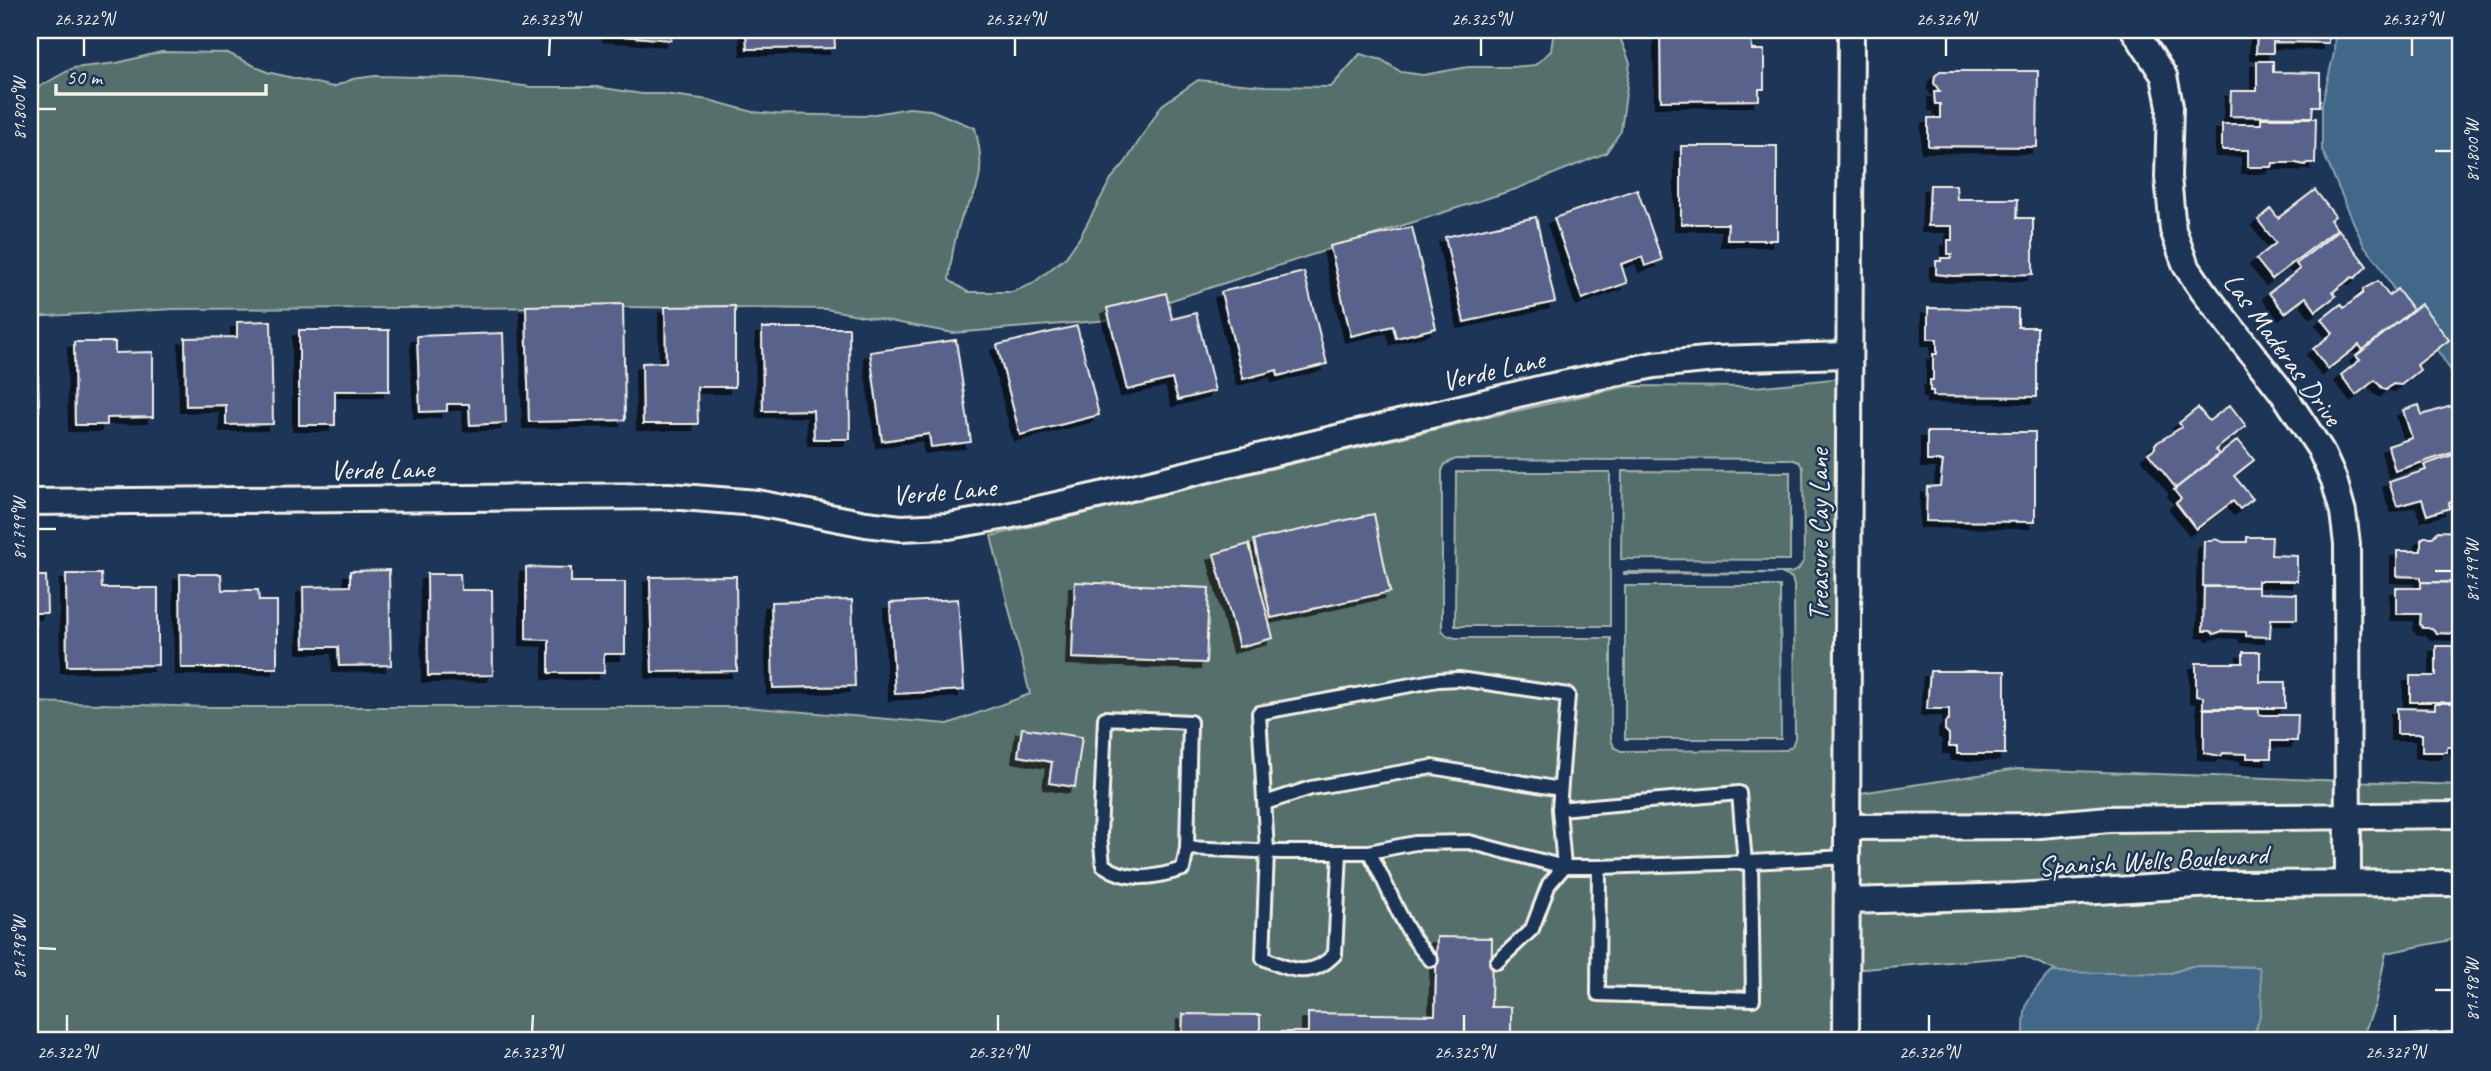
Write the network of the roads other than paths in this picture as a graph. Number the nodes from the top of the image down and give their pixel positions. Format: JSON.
{"nodes":[{"id":1,"x":1851,"y":30,"type":"edge"},
{"id":2,"x":2134,"y":30,"type":"edge"},
{"id":3,"x":1848,"y":355,"type":"junction"},
{"id":4,"x":30,"y":502,"type":"edge"},
{"id":5,"x":1560,"y":789,"type":"junction"},
{"id":6,"x":1265,"y":803,"type":"junction"},
{"id":7,"x":1559,"y":809,"type":"junction"},
{"id":8,"x":2461,"y":815,"type":"edge"},
{"id":9,"x":2349,"y":816,"type":"junction"},
{"id":10,"x":1847,"y":827,"type":"junction"},
{"id":11,"x":1187,"y":848,"type":"junction"},
{"id":12,"x":1267,"y":851,"type":"junction"},
{"id":13,"x":1340,"y":852,"type":"junction"},
{"id":14,"x":1369,"y":852,"type":"junction"},
{"id":15,"x":1847,"y":857,"type":"junction"},
{"id":16,"x":1748,"y":862,"type":"junction"},
{"id":17,"x":1564,"y":867,"type":"junction"},
{"id":18,"x":1599,"y":867,"type":"junction"},
{"id":19,"x":2348,"y":882,"type":"junction"},
{"id":20,"x":2461,"y":883,"type":"edge"},
{"id":21,"x":1847,"y":901,"type":"junction"},
{"id":22,"x":1431,"y":960,"type":"dead end"},
{"id":23,"x":1497,"y":962,"type":"dead end"},
{"id":24,"x":1846,"y":1041,"type":"edge"}],
"edges":[{"from":1,"to":3,"type":"street","name":"Treasure Cay Lane"},
{"from":2,"to":9,"type":"street","name":"Las Maderas Drive"},
{"from":3,"to":4,"type":"street","name":"Verde Lane"},
{"from":3,"to":10,"type":"street","name":"Treasure Cay Lane"},
{"from":5,"to":6,"type":"lane"},
{"from":5,"to":6,"type":"lane"},
{"from":5,"to":7,"type":"lane"},
{"from":6,"to":12,"type":"lane"},
{"from":7,"to":16,"type":"lane"},
{"from":7,"to":17,"type":"lane"},
{"from":8,"to":9,"type":"street","name":"Spanish Wells Boulevard"},
{"from":9,"to":10,"type":"street","name":"Spanish Wells Boulevard"},
{"from":9,"to":19,"type":"street","name":"Las Maderas Drive"},
{"from":10,"to":15,"type":"street","name":"Treasure Cay Lane"},
{"from":11,"to":11,"type":"lane"},
{"from":11,"to":12,"type":"lane"},
{"from":12,"to":13,"type":"lane"},
{"from":12,"to":13,"type":"lane"},
{"from":13,"to":14,"type":"lane"},
{"from":14,"to":17,"type":"lane"},
{"from":14,"to":22,"type":"lane"},
{"from":15,"to":16,"type":"lane"},
{"from":15,"to":21,"type":"street","name":"Treasure Cay Lane"},
{"from":16,"to":18,"type":"lane"},
{"from":16,"to":18,"type":"lane"},
{"from":17,"to":18,"type":"lane"},
{"from":17,"to":23,"type":"lane"},
{"from":19,"to":20,"type":"street","name":"Spanish Wells Boulevard"},
{"from":19,"to":21,"type":"street","name":"Spanish Wells Boulevard"},
{"from":21,"to":24,"type":"street","name":"Treasure Cay Lane"}]}
